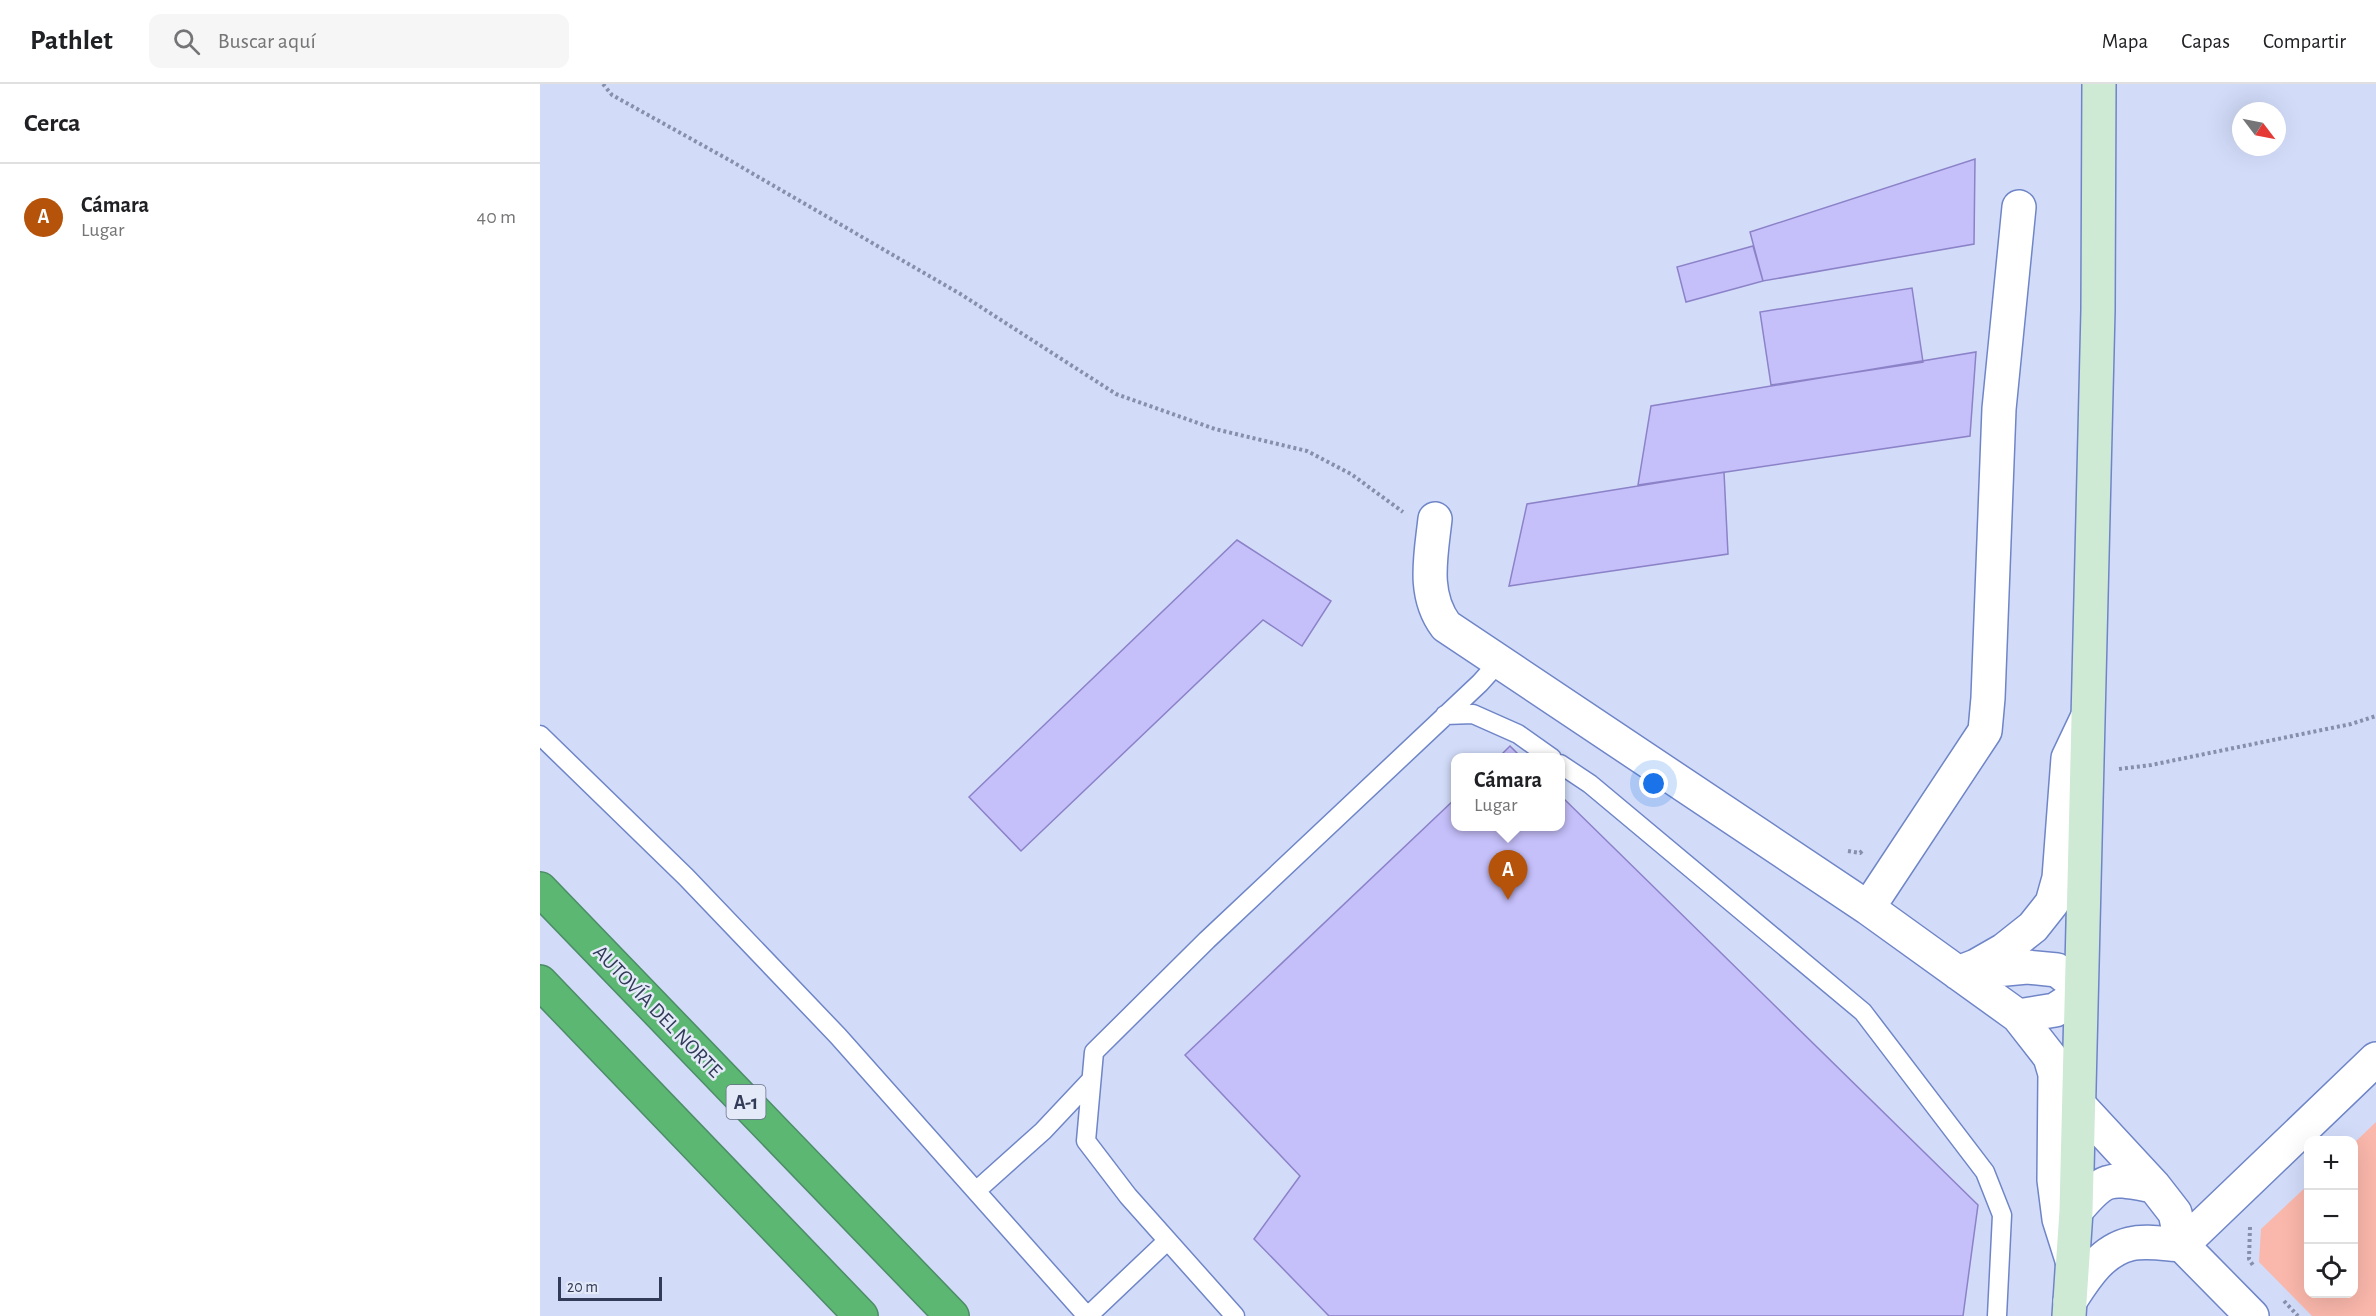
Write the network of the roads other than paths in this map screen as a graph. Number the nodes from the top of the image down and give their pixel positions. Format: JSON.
{"nodes":[{"id":1,"x":2099,"y":84,"type":"edge"},
{"id":2,"x":2019,"y":207,"type":"dead end"},
{"id":3,"x":1434,"y":526,"type":"road end"},
{"id":4,"x":1498,"y":663,"type":"junction"},
{"id":5,"x":1446,"y":715,"type":"junction"},
{"id":6,"x":2087,"y":718,"type":"junction"},
{"id":7,"x":540,"y":735,"type":"edge"},
{"id":8,"x":1545,"y":753,"type":"edge"},
{"id":9,"x":1565,"y":767,"type":"edge"},
{"id":10,"x":540,"y":889,"type":"edge"},
{"id":11,"x":1868,"y":908,"type":"junction"},
{"id":12,"x":1958,"y":973,"type":"junction"},
{"id":13,"x":540,"y":982,"type":"edge"},
{"id":14,"x":2080,"y":991,"type":"junction"},
{"id":15,"x":2018,"y":1016,"type":"junction"},
{"id":16,"x":2376,"y":1059,"type":"edge"},
{"id":17,"x":1091,"y":1080,"type":"junction"},
{"id":18,"x":2078,"y":1104,"type":"junction"},
{"id":19,"x":2154,"y":1186,"type":"junction"},
{"id":20,"x":976,"y":1191,"type":"junction"},
{"id":21,"x":2076,"y":1211,"type":"junction"},
{"id":22,"x":1167,"y":1241,"type":"junction"},
{"id":23,"x":2182,"y":1245,"type":"junction"},
{"id":24,"x":2072,"y":1260,"type":"junction"},
{"id":25,"x":2069,"y":1308,"type":"edge"},
{"id":26,"x":861,"y":1316,"type":"edge"},
{"id":27,"x":952,"y":1316,"type":"edge"},
{"id":28,"x":1088,"y":1316,"type":"edge"},
{"id":29,"x":1235,"y":1316,"type":"edge"},
{"id":30,"x":1997,"y":1316,"type":"edge"},
{"id":31,"x":2252,"y":1316,"type":"edge"}],
"edges":[{"from":1,"to":6,"type":"street"},
{"from":2,"to":11,"type":"street"},
{"from":3,"to":4,"type":"street"},
{"from":4,"to":5,"type":"lane"},
{"from":4,"to":11,"type":"street"},
{"from":5,"to":8,"type":"lane"},
{"from":5,"to":17,"type":"lane"},
{"from":6,"to":12,"type":"street"},
{"from":6,"to":14,"type":"street"},
{"from":7,"to":20,"type":"lane"},
{"from":9,"to":30,"type":"lane"},
{"from":10,"to":27,"type":"highway","name":"AUTOVÍA DEL NORTE","number":"A-1"},
{"from":11,"to":12,"type":"street"},
{"from":12,"to":14,"type":"street"},
{"from":12,"to":15,"type":"street"},
{"from":13,"to":26,"type":"highway"},
{"from":14,"to":15,"type":"street"},
{"from":14,"to":18,"type":"street"},
{"from":15,"to":24,"type":"street"},
{"from":16,"to":23,"type":"street"},
{"from":17,"to":20,"type":"lane"},
{"from":17,"to":22,"type":"lane"},
{"from":18,"to":19,"type":"street"},
{"from":18,"to":21,"type":"street"},
{"from":19,"to":21,"type":"street"},
{"from":19,"to":23,"type":"street"},
{"from":20,"to":28,"type":"lane"},
{"from":21,"to":24,"type":"street"},
{"from":22,"to":28,"type":"lane"},
{"from":22,"to":29,"type":"lane"},
{"from":23,"to":25,"type":"street"},
{"from":23,"to":31,"type":"street"},
{"from":24,"to":25,"type":"street"}]}
